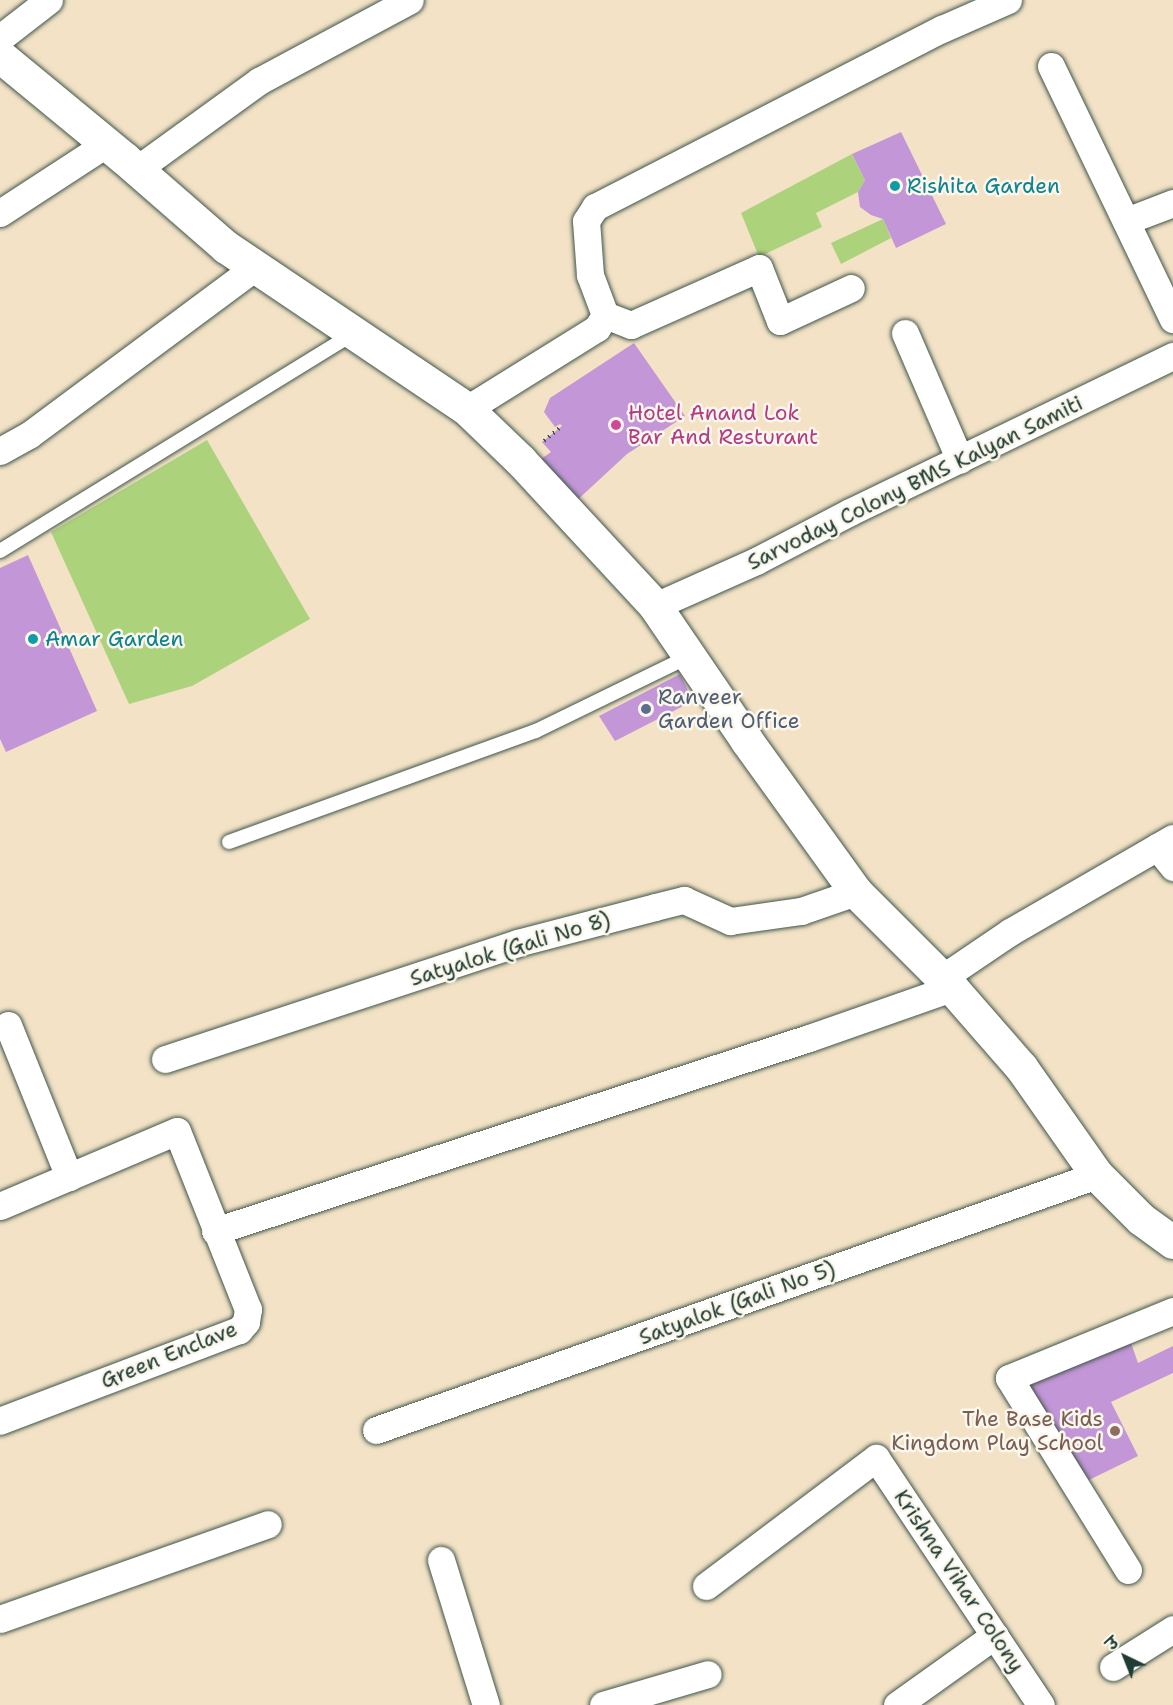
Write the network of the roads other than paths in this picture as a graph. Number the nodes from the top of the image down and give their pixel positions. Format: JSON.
{"nodes":[{"id":1,"x":49,"y":0,"type":"edge"},
{"id":2,"x":410,"y":0,"type":"edge"},
{"id":3,"x":1008,"y":0,"type":"edge"},
{"id":4,"x":0,"y":38,"type":"edge"},
{"id":5,"x":0,"y":56,"type":"edge"},
{"id":6,"x":1051,"y":66,"type":"dead end"},
{"id":7,"x":106,"y":144,"type":"junction"},
{"id":8,"x":136,"y":170,"type":"junction"},
{"id":9,"x":1173,"y":203,"type":"edge"},
{"id":10,"x":0,"y":213,"type":"edge"},
{"id":11,"x":1126,"y":221,"type":"junction"},
{"id":12,"x":255,"y":267,"type":"junction"},
{"id":13,"x":851,"y":288,"type":"dead end"},
{"id":14,"x":605,"y":315,"type":"junction"},
{"id":15,"x":1173,"y":319,"type":"edge"},
{"id":16,"x":355,"y":332,"type":"junction"},
{"id":17,"x":904,"y":333,"type":"dead end"},
{"id":18,"x":1173,"y":356,"type":"edge"},
{"id":19,"x":467,"y":409,"type":"junction"},
{"id":20,"x":0,"y":452,"type":"edge"},
{"id":21,"x":960,"y":460,"type":"junction"},
{"id":22,"x":0,"y":551,"type":"edge"},
{"id":23,"x":656,"y":606,"type":"junction"},
{"id":24,"x":688,"y":657,"type":"junction"},
{"id":25,"x":230,"y":842,"type":"dead end"},
{"id":26,"x":1168,"y":851,"type":"edge"},
{"id":27,"x":856,"y":892,"type":"junction"},
{"id":28,"x":947,"y":983,"type":"junction"},
{"id":29,"x":8,"y":1025,"type":"dead end"},
{"id":30,"x":165,"y":1059,"type":"dead end"},
{"id":31,"x":1097,"y":1175,"type":"junction"},
{"id":32,"x":69,"y":1177,"type":"junction"},
{"id":33,"x":0,"y":1206,"type":"edge"},
{"id":34,"x":215,"y":1231,"type":"junction"},
{"id":35,"x":1173,"y":1242,"type":"edge"},
{"id":36,"x":1173,"y":1311,"type":"edge"},
{"id":37,"x":0,"y":1421,"type":"edge"},
{"id":38,"x":376,"y":1430,"type":"dead end"},
{"id":39,"x":268,"y":1524,"type":"dead end"},
{"id":40,"x":441,"y":1560,"type":"dead end"},
{"id":41,"x":1128,"y":1570,"type":"dead end"},
{"id":42,"x":706,"y":1586,"type":"dead end"},
{"id":43,"x":0,"y":1619,"type":"edge"},
{"id":44,"x":1173,"y":1629,"type":"edge"},
{"id":45,"x":995,"y":1635,"type":"junction"},
{"id":46,"x":1113,"y":1667,"type":"dead end"},
{"id":47,"x":708,"y":1674,"type":"dead end"},
{"id":48,"x":486,"y":1705,"type":"edge"},
{"id":49,"x":603,"y":1705,"type":"edge"},
{"id":50,"x":897,"y":1705,"type":"edge"},
{"id":51,"x":1041,"y":1705,"type":"edge"}],
"edges":[{"from":1,"to":4,"type":"street"},
{"from":2,"to":8,"type":"street"},
{"from":3,"to":14,"type":"street"},
{"from":5,"to":7,"type":"street"},
{"from":6,"to":11,"type":"street"},
{"from":7,"to":8,"type":"street"},
{"from":7,"to":10,"type":"street"},
{"from":8,"to":12,"type":"street"},
{"from":9,"to":11,"type":"street"},
{"from":11,"to":15,"type":"street"},
{"from":12,"to":16,"type":"street"},
{"from":12,"to":20,"type":"street"},
{"from":13,"to":14,"type":"street"},
{"from":14,"to":19,"type":"street"},
{"from":16,"to":19,"type":"street"},
{"from":16,"to":22,"type":"lane"},
{"from":17,"to":21,"type":"street"},
{"from":18,"to":21,"type":"street","name":"Sarvoday Colony BMS Kalyan Samiti"},
{"from":19,"to":23,"type":"street"},
{"from":21,"to":23,"type":"street","name":"Sarvoday Colony BMS Kalyan Samiti"},
{"from":23,"to":24,"type":"street"},
{"from":24,"to":25,"type":"lane"},
{"from":24,"to":27,"type":"street"},
{"from":26,"to":28,"type":"street"},
{"from":27,"to":28,"type":"street"},
{"from":27,"to":30,"type":"street","name":"Satyalok (Gali No 8)"},
{"from":28,"to":31,"type":"street"},
{"from":28,"to":34,"type":"street"},
{"from":29,"to":32,"type":"street"},
{"from":31,"to":35,"type":"street"},
{"from":31,"to":38,"type":"street","name":"Satyalok (Gali No 5)"},
{"from":32,"to":33,"type":"street"},
{"from":32,"to":34,"type":"street","name":"Green Enclave"},
{"from":34,"to":37,"type":"street","name":"Green Enclave"},
{"from":36,"to":41,"type":"street"},
{"from":39,"to":43,"type":"street"},
{"from":40,"to":48,"type":"street"},
{"from":42,"to":45,"type":"street","name":"Krishna Vihar Colony"},
{"from":44,"to":46,"type":"street"},
{"from":45,"to":50,"type":"street"},
{"from":45,"to":51,"type":"street","name":"Krishna Vihar Colony"},
{"from":47,"to":49,"type":"street"}]}
